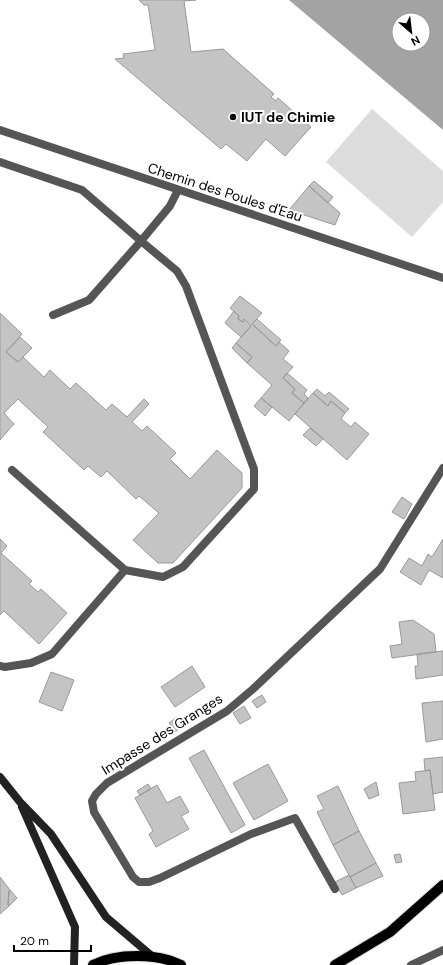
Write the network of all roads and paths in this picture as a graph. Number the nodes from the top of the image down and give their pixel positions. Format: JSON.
{"nodes":[{"id":1,"x":0,"y":130,"type":"edge"},
{"id":2,"x":0,"y":162,"type":"edge"},
{"id":3,"x":178,"y":190,"type":"junction"},
{"id":4,"x":141,"y":241,"type":"junction"},
{"id":5,"x":443,"y":278,"type":"edge"},
{"id":6,"x":53,"y":315,"type":"dead end"},
{"id":7,"x":443,"y":468,"type":"edge"},
{"id":8,"x":12,"y":470,"type":"dead end"},
{"id":9,"x":125,"y":570,"type":"junction"},
{"id":10,"x":0,"y":666,"type":"edge"},
{"id":11,"x":0,"y":777,"type":"edge"},
{"id":12,"x":20,"y":802,"type":"junction"},
{"id":13,"x":443,"y":885,"type":"edge"},
{"id":14,"x":335,"y":889,"type":"dead end"},
{"id":15,"x":443,"y":950,"type":"edge"},
{"id":16,"x":153,"y":957,"type":"junction"},
{"id":17,"x":74,"y":965,"type":"edge"},
{"id":18,"x":93,"y":965,"type":"edge"},
{"id":19,"x":181,"y":965,"type":"edge"},
{"id":20,"x":335,"y":965,"type":"edge"},
{"id":21,"x":411,"y":965,"type":"edge"}],
"edges":[{"from":1,"to":3,"type":"street","name":"Chemin des Poules d'Eau"},
{"from":2,"to":4,"type":"street"},
{"from":3,"to":4,"type":"street"},
{"from":3,"to":5,"type":"street","name":"Chemin des Poules d'Eau"},
{"from":4,"to":6,"type":"street"},
{"from":4,"to":9,"type":"street"},
{"from":7,"to":14,"type":"street","name":"Impasse des Granges"},
{"from":8,"to":9,"type":"street"},
{"from":9,"to":10,"type":"street"},
{"from":11,"to":12,"type":"main road"},
{"from":12,"to":16,"type":"main road"},
{"from":12,"to":17,"type":"main road"},
{"from":13,"to":20,"type":"main road"},
{"from":15,"to":21,"type":"street"},
{"from":16,"to":18,"type":"main road"},
{"from":16,"to":19,"type":"main road"}]}
